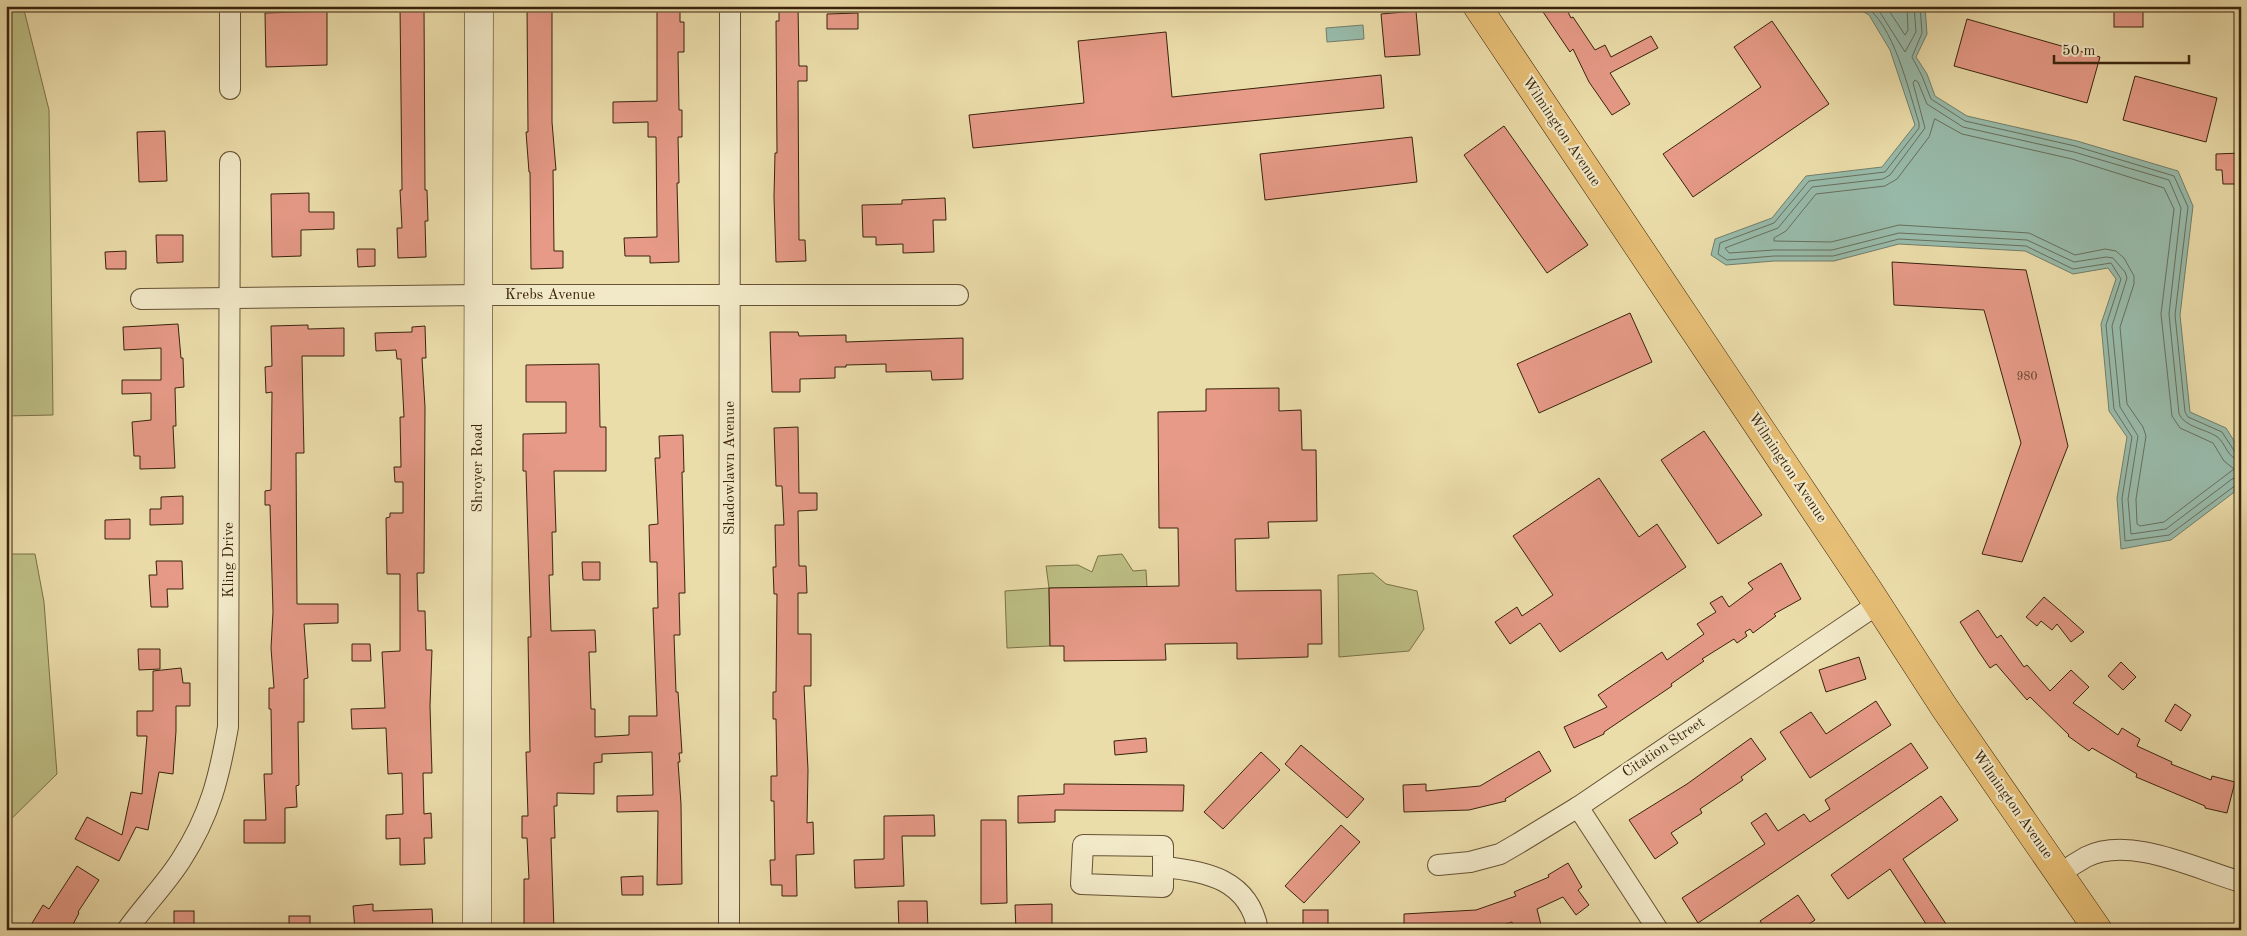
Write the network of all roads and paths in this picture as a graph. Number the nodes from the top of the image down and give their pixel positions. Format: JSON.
{"nodes":[{"id":1,"x":230,"y":6,"type":"edge"},
{"id":2,"x":479,"y":6,"type":"edge"},
{"id":3,"x":730,"y":6,"type":"edge"},
{"id":4,"x":1477,"y":6,"type":"edge"},
{"id":5,"x":230,"y":89,"type":"dead end"},
{"id":6,"x":230,"y":162,"type":"dead end"},
{"id":7,"x":729,"y":294,"type":"junction"},
{"id":8,"x":478,"y":295,"type":"junction"},
{"id":9,"x":958,"y":295,"type":"dead end"},
{"id":10,"x":230,"y":298,"type":"junction"},
{"id":11,"x":141,"y":299,"type":"dead end"},
{"id":12,"x":1878,"y":604,"type":"junction"},
{"id":13,"x":1578,"y":807,"type":"junction"},
{"id":14,"x":1438,"y":865,"type":"dead end"},
{"id":15,"x":1163,"y":867,"type":"dead end"},
{"id":16,"x":2060,"y":874,"type":"junction"},
{"id":17,"x":2241,"y":882,"type":"edge"},
{"id":18,"x":127,"y":930,"type":"edge"},
{"id":19,"x":477,"y":930,"type":"edge"},
{"id":20,"x":728,"y":930,"type":"edge"},
{"id":21,"x":1258,"y":930,"type":"edge"},
{"id":22,"x":1658,"y":930,"type":"edge"},
{"id":23,"x":2098,"y":930,"type":"edge"}],
"edges":[{"from":1,"to":5,"type":"street"},
{"from":2,"to":8,"type":"main road","name":"Shroyer Road"},
{"from":3,"to":7,"type":"street","name":"Shadowlawn Avenue"},
{"from":4,"to":12,"type":"main road","name":"Wilmington Avenue"},
{"from":6,"to":10,"type":"street","name":"Kling Drive"},
{"from":7,"to":8,"type":"street","name":"Krebs Avenue"},
{"from":7,"to":9,"type":"street","name":"Krebs Avenue"},
{"from":7,"to":20,"type":"street","name":"Shadowlawn Avenue"},
{"from":8,"to":10,"type":"street","name":"Krebs Avenue"},
{"from":8,"to":19,"type":"main road","name":"Shroyer Road"},
{"from":10,"to":11,"type":"street","name":"Krebs Avenue"},
{"from":10,"to":18,"type":"street","name":"Kling Drive"},
{"from":12,"to":13,"type":"street","name":"Citation Street"},
{"from":12,"to":16,"type":"main road","name":"Wilmington Avenue"},
{"from":13,"to":14,"type":"street","name":"Citation Street"},
{"from":13,"to":22,"type":"street"},
{"from":15,"to":21,"type":"street"},
{"from":16,"to":17,"type":"street"},
{"from":16,"to":23,"type":"main road","name":"Wilmington Avenue"}]}
